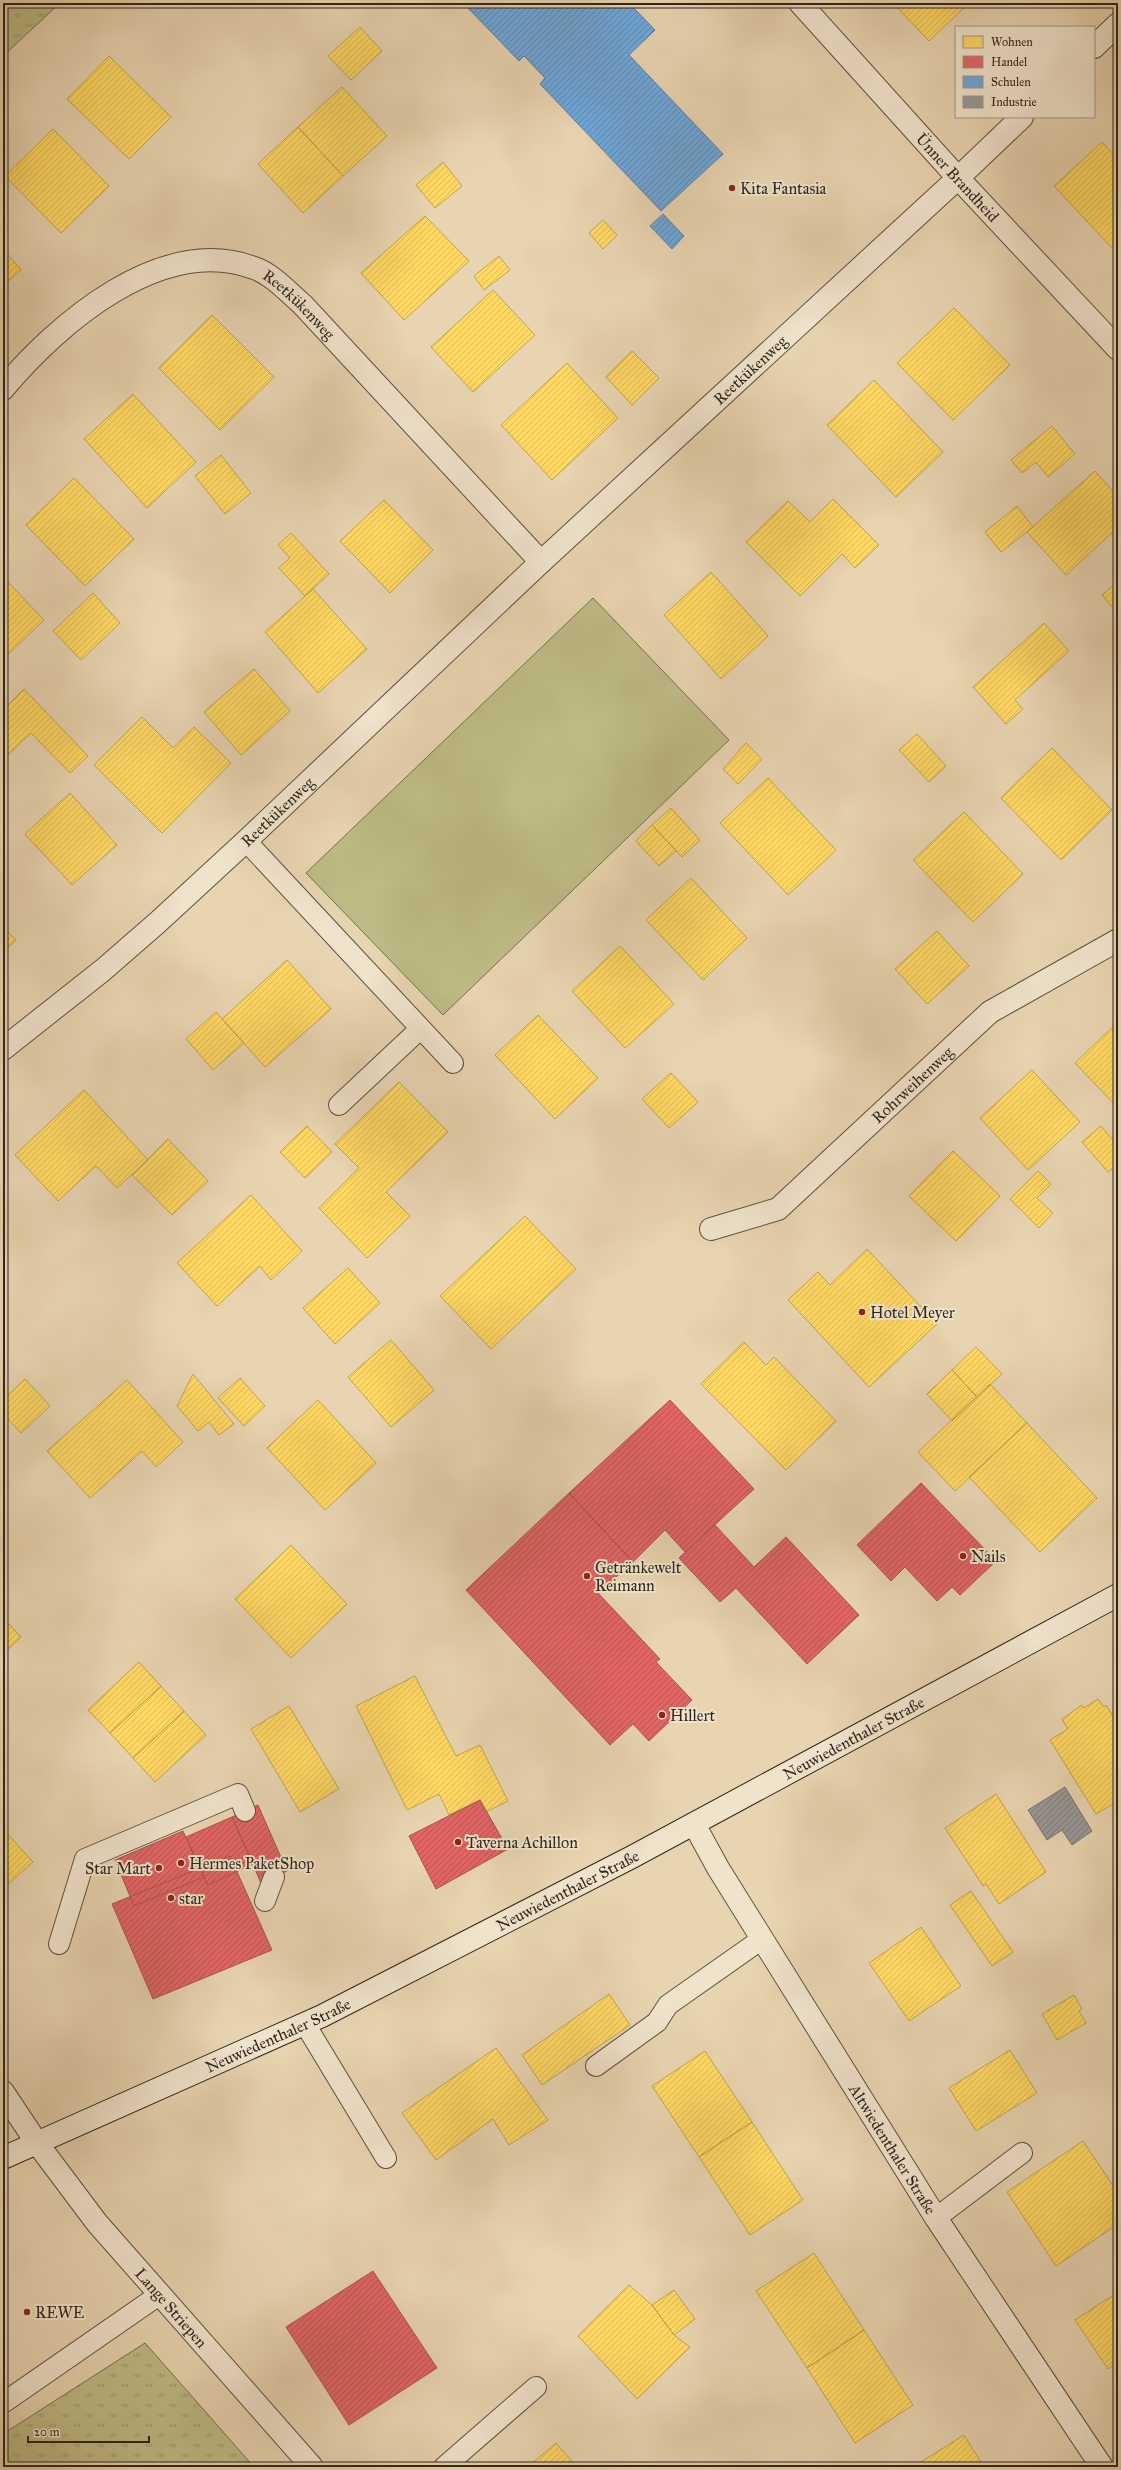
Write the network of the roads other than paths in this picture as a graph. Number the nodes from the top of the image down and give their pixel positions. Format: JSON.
{"nodes":[{"id":1,"x":800,"y":3,"type":"edge"},
{"id":2,"x":1118,"y":24,"type":"edge"},
{"id":3,"x":1095,"y":46,"type":"edge"},
{"id":4,"x":1021,"y":118,"type":"edge"},
{"id":5,"x":958,"y":178,"type":"junction"},
{"id":6,"x":1118,"y":349,"type":"edge"},
{"id":7,"x":3,"y":389,"type":"edge"},
{"id":8,"x":541,"y":562,"type":"junction"},
{"id":9,"x":246,"y":842,"type":"junction"},
{"id":10,"x":1118,"y":940,"type":"edge"},
{"id":11,"x":420,"y":1029,"type":"junction"},
{"id":12,"x":3,"y":1049,"type":"edge"},
{"id":13,"x":453,"y":1063,"type":"dead end"},
{"id":14,"x":339,"y":1105,"type":"dead end"},
{"id":15,"x":711,"y":1229,"type":"dead end"},
{"id":16,"x":1118,"y":1595,"type":"edge"},
{"id":17,"x":245,"y":1811,"type":"dead end"},
{"id":18,"x":694,"y":1824,"type":"junction"},
{"id":19,"x":274,"y":1877,"type":"dead end"},
{"id":20,"x":265,"y":1901,"type":"dead end"},
{"id":21,"x":762,"y":1939,"type":"junction"},
{"id":22,"x":59,"y":1944,"type":"dead end"},
{"id":23,"x":305,"y":2024,"type":"junction"},
{"id":24,"x":596,"y":2066,"type":"dead end"},
{"id":25,"x":3,"y":2092,"type":"edge"},
{"id":26,"x":37,"y":2143,"type":"junction"},
{"id":27,"x":1022,"y":2153,"type":"dead end"},
{"id":28,"x":3,"y":2158,"type":"edge"},
{"id":29,"x":386,"y":2158,"type":"dead end"},
{"id":30,"x":936,"y":2218,"type":"junction"},
{"id":31,"x":159,"y":2295,"type":"junction"},
{"id":32,"x":536,"y":2387,"type":"dead end"},
{"id":33,"x":3,"y":2404,"type":"edge"},
{"id":34,"x":312,"y":2467,"type":"edge"},
{"id":35,"x":444,"y":2467,"type":"edge"},
{"id":36,"x":1102,"y":2467,"type":"edge"}],
"edges":[{"from":1,"to":5,"type":"street","name":"Ünner Brandheid"},
{"from":2,"to":3,"type":"street"},
{"from":4,"to":5,"type":"street","name":"Reetkükenweg"},
{"from":5,"to":6,"type":"street","name":"Ünner Brandheid"},
{"from":5,"to":8,"type":"street","name":"Reetkükenweg"},
{"from":7,"to":8,"type":"street","name":"Reetkükenweg"},
{"from":8,"to":9,"type":"street","name":"Reetkükenweg"},
{"from":9,"to":11,"type":"lane"},
{"from":9,"to":12,"type":"street","name":"Reetkükenweg"},
{"from":10,"to":15,"type":"street","name":"Rohrweihenweg"},
{"from":11,"to":13,"type":"lane"},
{"from":11,"to":14,"type":"lane"},
{"from":16,"to":18,"type":"street","name":"Neuwiedenthaler Straße"},
{"from":17,"to":22,"type":"lane"},
{"from":18,"to":21,"type":"street","name":"Altwiedenthaler Straße"},
{"from":18,"to":23,"type":"street","name":"Neuwiedenthaler Straße"},
{"from":19,"to":20,"type":"lane"},
{"from":21,"to":24,"type":"lane"},
{"from":21,"to":30,"type":"street","name":"Altwiedenthaler Straße"},
{"from":23,"to":26,"type":"street","name":"Neuwiedenthaler Straße"},
{"from":23,"to":29,"type":"lane"},
{"from":25,"to":26,"type":"street","name":"Lange Striepen"},
{"from":26,"to":28,"type":"street","name":"Neuwiedenthaler Straße"},
{"from":26,"to":31,"type":"street","name":"Lange Striepen"},
{"from":27,"to":30,"type":"lane"},
{"from":30,"to":36,"type":"street","name":"Altwiedenthaler Straße"},
{"from":31,"to":33,"type":"lane"},
{"from":31,"to":34,"type":"street","name":"Lange Striepen"},
{"from":32,"to":35,"type":"lane"}]}
